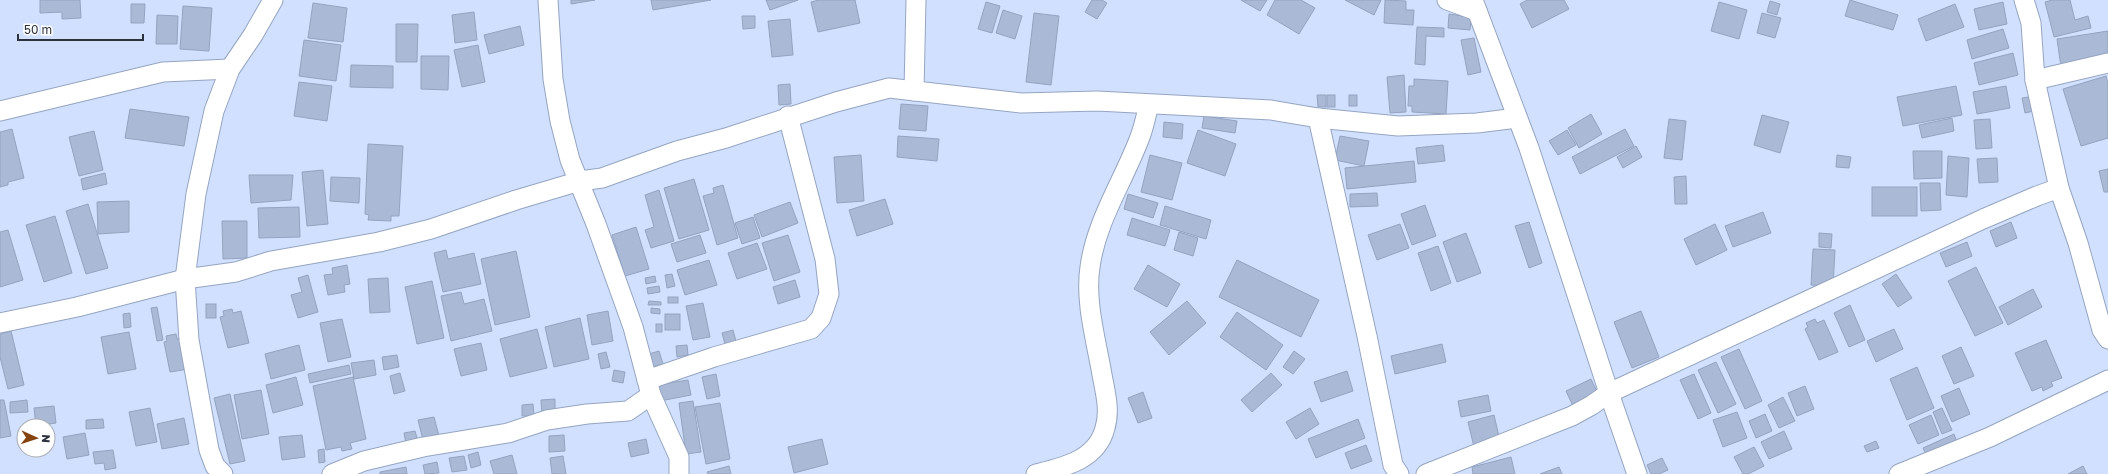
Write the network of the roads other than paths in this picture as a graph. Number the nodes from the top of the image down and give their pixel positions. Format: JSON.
{"nodes":[{"id":1,"x":273,"y":0,"type":"edge"},
{"id":2,"x":548,"y":0,"type":"edge"},
{"id":3,"x":916,"y":0,"type":"edge"},
{"id":4,"x":1447,"y":0,"type":"edge"},
{"id":5,"x":2024,"y":0,"type":"edge"},
{"id":6,"x":1475,"y":6,"type":"edge"},
{"id":7,"x":2108,"y":64,"type":"edge"},
{"id":8,"x":230,"y":69,"type":"junction"},
{"id":9,"x":2035,"y":80,"type":"junction"},
{"id":10,"x":914,"y":91,"type":"junction"},
{"id":11,"x":1149,"y":105,"type":"junction"},
{"id":12,"x":0,"y":112,"type":"edge"},
{"id":13,"x":788,"y":116,"type":"junction"},
{"id":14,"x":1318,"y":118,"type":"junction"},
{"id":15,"x":1517,"y":118,"type":"junction"},
{"id":16,"x":580,"y":181,"type":"junction"},
{"id":17,"x":2059,"y":188,"type":"junction"},
{"id":18,"x":185,"y":279,"type":"junction"},
{"id":19,"x":0,"y":323,"type":"edge"},
{"id":20,"x":2108,"y":339,"type":"edge"},
{"id":21,"x":2108,"y":380,"type":"edge"},
{"id":22,"x":649,"y":388,"type":"junction"},
{"id":23,"x":1609,"y":393,"type":"junction"},
{"id":24,"x":223,"y":474,"type":"edge"},
{"id":25,"x":332,"y":474,"type":"edge"},
{"id":26,"x":679,"y":474,"type":"edge"},
{"id":27,"x":1036,"y":474,"type":"edge"},
{"id":28,"x":1399,"y":474,"type":"edge"},
{"id":29,"x":1426,"y":474,"type":"edge"},
{"id":30,"x":1637,"y":474,"type":"edge"},
{"id":31,"x":1899,"y":474,"type":"edge"}],
"edges":[{"from":1,"to":8,"type":"street"},
{"from":2,"to":16,"type":"street"},
{"from":3,"to":10,"type":"street"},
{"from":4,"to":6,"type":"street"},
{"from":5,"to":9,"type":"street"},
{"from":6,"to":15,"type":"street"},
{"from":7,"to":9,"type":"street"},
{"from":8,"to":12,"type":"street"},
{"from":8,"to":18,"type":"street"},
{"from":9,"to":17,"type":"street"},
{"from":10,"to":11,"type":"street"},
{"from":10,"to":13,"type":"street"},
{"from":11,"to":14,"type":"street"},
{"from":11,"to":27,"type":"street"},
{"from":13,"to":16,"type":"street"},
{"from":13,"to":22,"type":"street"},
{"from":14,"to":15,"type":"street"},
{"from":14,"to":28,"type":"street"},
{"from":15,"to":23,"type":"street"},
{"from":16,"to":18,"type":"street"},
{"from":16,"to":22,"type":"street"},
{"from":17,"to":20,"type":"street"},
{"from":17,"to":23,"type":"street"},
{"from":18,"to":19,"type":"street"},
{"from":18,"to":24,"type":"street"},
{"from":21,"to":31,"type":"street"},
{"from":22,"to":25,"type":"street"},
{"from":22,"to":26,"type":"street"},
{"from":23,"to":29,"type":"street"},
{"from":23,"to":30,"type":"street"}]}
